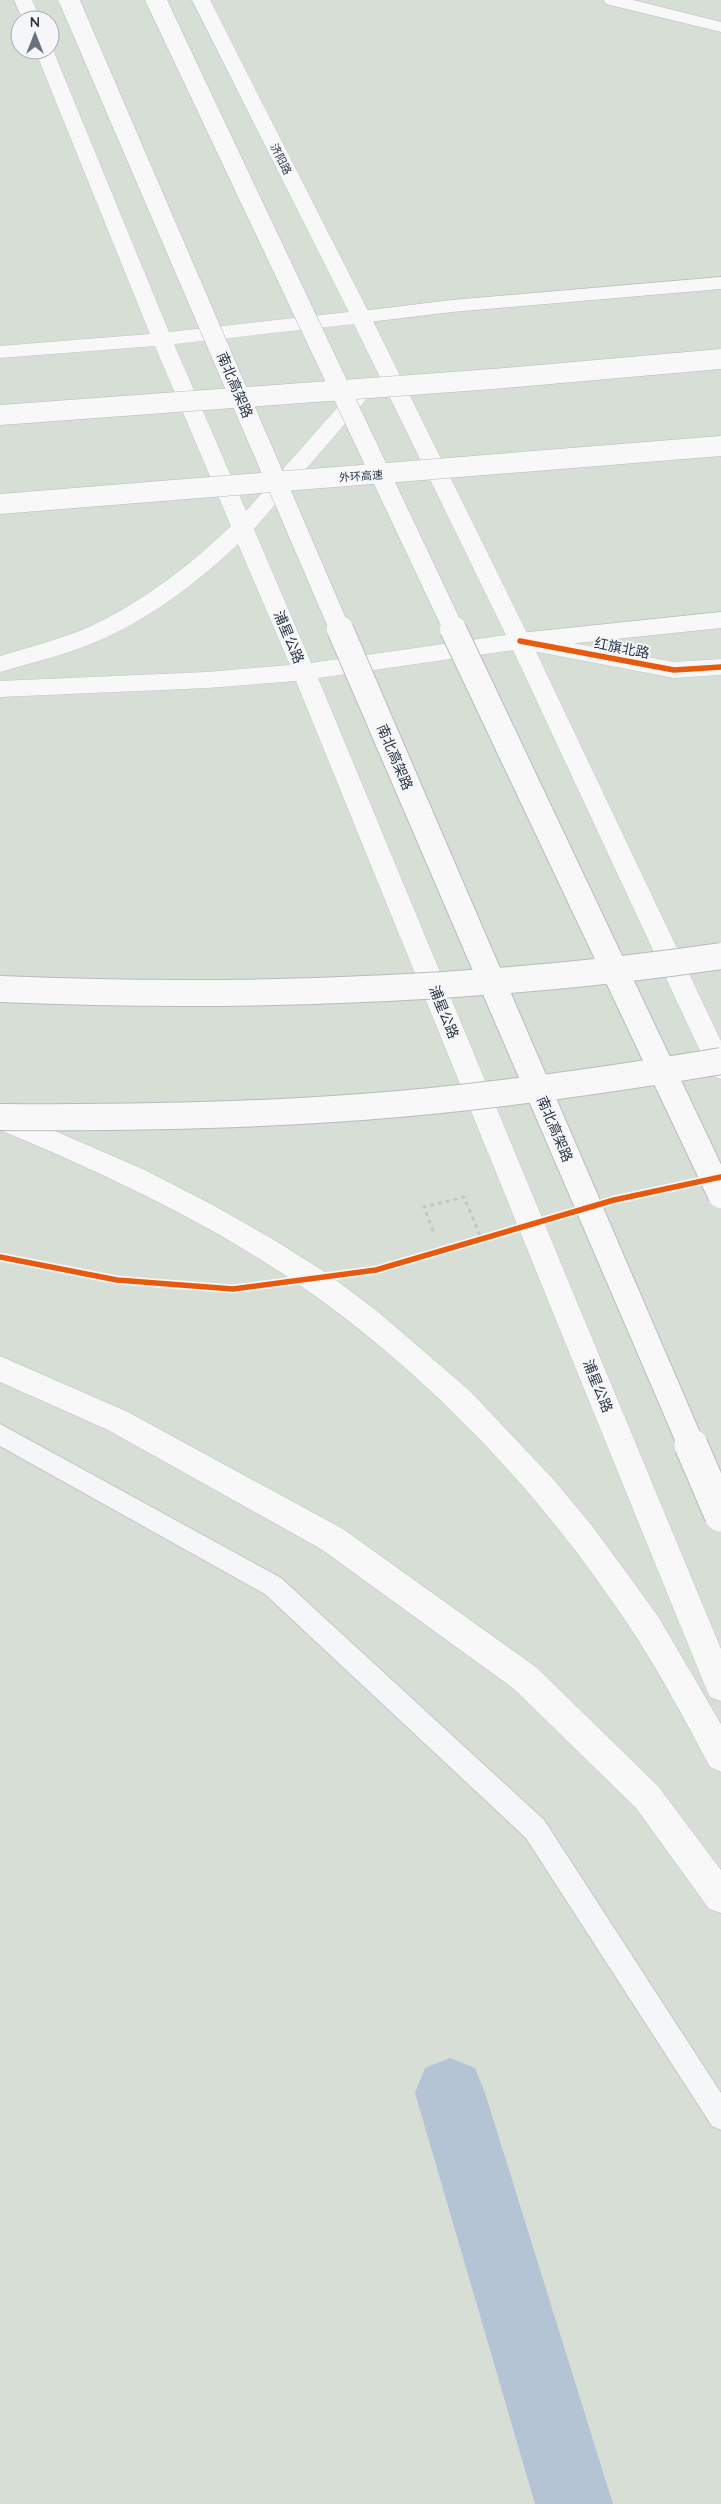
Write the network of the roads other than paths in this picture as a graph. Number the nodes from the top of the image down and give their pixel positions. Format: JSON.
{"nodes":[{"id":1,"x":69,"y":0,"type":"edge"},
{"id":2,"x":156,"y":0,"type":"edge"},
{"id":3,"x":202,"y":0,"type":"edge"},
{"id":4,"x":612,"y":0,"type":"edge"},
{"id":5,"x":721,"y":27,"type":"edge"},
{"id":6,"x":48,"y":60,"type":"edge"},
{"id":7,"x":721,"y":284,"type":"edge"},
{"id":8,"x":361,"y":317,"type":"junction"},
{"id":9,"x":162,"y":339,"type":"junction"},
{"id":10,"x":0,"y":352,"type":"edge"},
{"id":11,"x":721,"y":359,"type":"edge"},
{"id":12,"x":385,"y":366,"type":"junction"},
{"id":13,"x":0,"y":415,"type":"edge"},
{"id":14,"x":721,"y":446,"type":"edge"},
{"id":15,"x":0,"y":504,"type":"edge"},
{"id":16,"x":243,"y":528,"type":"junction"},
{"id":17,"x":721,"y":620,"type":"edge"},
{"id":18,"x":520,"y":641,"type":"junction"},
{"id":19,"x":0,"y":664,"type":"edge"},
{"id":20,"x":721,"y":667,"type":"edge"},
{"id":21,"x":304,"y":672,"type":"junction"},
{"id":22,"x":0,"y":689,"type":"edge"},
{"id":23,"x":721,"y":956,"type":"edge"},
{"id":24,"x":0,"y":989,"type":"edge"},
{"id":25,"x":721,"y":1061,"type":"edge"},
{"id":26,"x":721,"y":1068,"type":"edge"},
{"id":27,"x":0,"y":1118,"type":"edge"},
{"id":28,"x":721,"y":1195,"type":"edge"},
{"id":29,"x":0,"y":1369,"type":"edge"},
{"id":30,"x":0,"y":1434,"type":"edge"},
{"id":31,"x":721,"y":1515,"type":"edge"},
{"id":32,"x":721,"y":1686,"type":"edge"},
{"id":33,"x":721,"y":1756,"type":"edge"},
{"id":34,"x":721,"y":1897,"type":"edge"},
{"id":35,"x":721,"y":2117,"type":"edge"}],
"edges":[{"from":1,"to":31,"type":"main road","name":"南北高架路","bridge":true},
{"from":2,"to":28,"type":"main road","bridge":true},
{"from":3,"to":8,"type":"main road","name":"济阳路"},
{"from":4,"to":5,"type":"main road"},
{"from":6,"to":9,"type":"main road"},
{"from":7,"to":8,"type":"main road"},
{"from":8,"to":9,"type":"main road"},
{"from":8,"to":12,"type":"main road"},
{"from":9,"to":10,"type":"main road"},
{"from":9,"to":16,"type":"main road","name":"浦星公路"},
{"from":11,"to":13,"type":"main road","bridge":true},
{"from":12,"to":16,"type":"main road"},
{"from":12,"to":18,"type":"main road"},
{"from":14,"to":15,"type":"main road","name":"外环高速","bridge":true},
{"from":16,"to":19,"type":"main road"},
{"from":16,"to":21,"type":"main road","name":"浦星公路"},
{"from":17,"to":18,"type":"main road"},
{"from":18,"to":20,"type":"street","name":"红旗北路"},
{"from":18,"to":21,"type":"main road"},
{"from":18,"to":26,"type":"main road"},
{"from":21,"to":22,"type":"main road"},
{"from":21,"to":32,"type":"main road","name":"浦星公路"},
{"from":23,"to":24,"type":"main road","bridge":true},
{"from":25,"to":27,"type":"main road","bridge":true},
{"from":27,"to":33,"type":"main road"},
{"from":29,"to":34,"type":"main road"},
{"from":30,"to":35,"type":"lane"}]}
